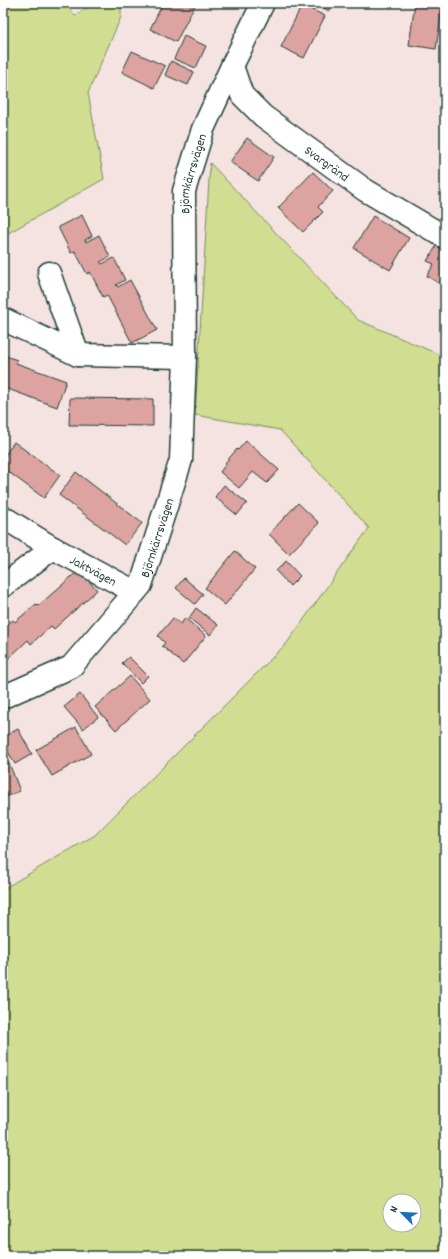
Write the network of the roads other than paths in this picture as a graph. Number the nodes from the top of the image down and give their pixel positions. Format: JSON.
{"nodes":[{"id":1,"x":263,"y":3,"type":"edge"},
{"id":2,"x":232,"y":66,"type":"junction"},
{"id":3,"x":445,"y":237,"type":"edge"},
{"id":4,"x":49,"y":273,"type":"dead end"},
{"id":5,"x":3,"y":319,"type":"edge"},
{"id":6,"x":78,"y":355,"type":"junction"},
{"id":7,"x":185,"y":358,"type":"junction"},
{"id":8,"x":3,"y":517,"type":"edge"},
{"id":9,"x":53,"y":548,"type":"junction"},
{"id":10,"x":3,"y":586,"type":"edge"},
{"id":11,"x":135,"y":592,"type":"junction"},
{"id":12,"x":3,"y":696,"type":"edge"}],
"edges":[{"from":1,"to":2,"type":"street","name":"Björnkärrsvägen"},
{"from":2,"to":3,"type":"street","name":"Svargränd"},
{"from":2,"to":7,"type":"street","name":"Björnkärrsvägen"},
{"from":4,"to":6,"type":"street"},
{"from":5,"to":6,"type":"street"},
{"from":6,"to":7,"type":"street"},
{"from":7,"to":11,"type":"street","name":"Björnkärrsvägen"},
{"from":8,"to":9,"type":"street","name":"Jaktvägen"},
{"from":9,"to":10,"type":"street"},
{"from":9,"to":11,"type":"street","name":"Jaktvägen"},
{"from":11,"to":12,"type":"street","name":"Björnkärrsvägen"}]}
